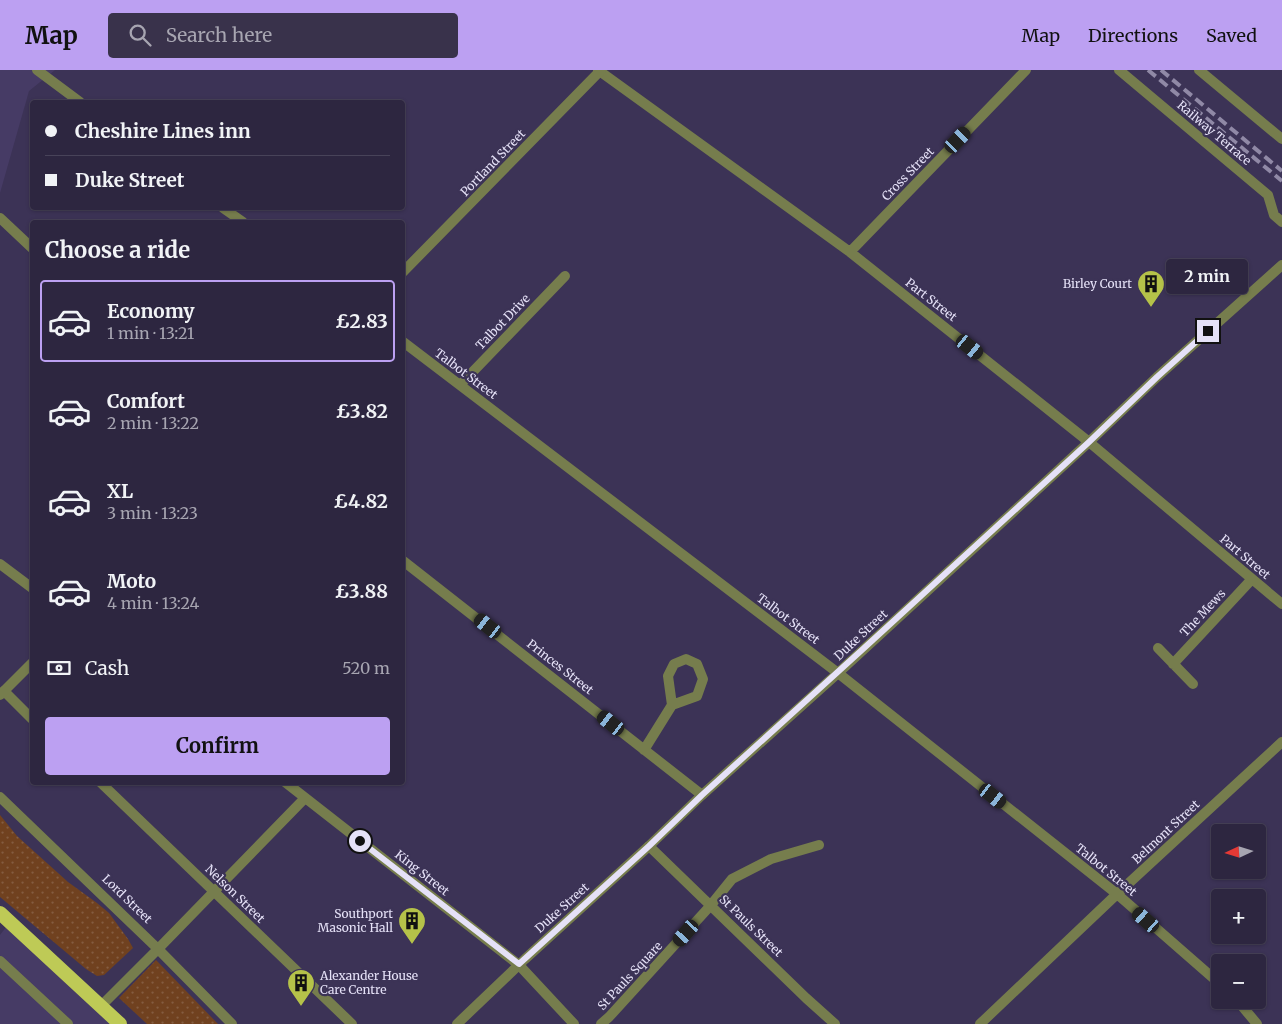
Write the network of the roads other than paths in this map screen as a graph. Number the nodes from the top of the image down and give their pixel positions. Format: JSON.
{"nodes":[{"id":1,"x":37,"y":70,"type":"edge"},
{"id":2,"x":600,"y":70,"type":"edge"},
{"id":3,"x":1026,"y":70,"type":"edge"},
{"id":4,"x":1119,"y":70,"type":"edge"},
{"id":5,"x":1199,"y":70,"type":"edge"},
{"id":6,"x":77,"y":100,"type":"edge"},
{"id":7,"x":1282,"y":139,"type":"edge"},
{"id":8,"x":226,"y":210,"type":"edge"},
{"id":9,"x":0,"y":218,"type":"edge"},
{"id":10,"x":240,"y":220,"type":"edge"},
{"id":11,"x":1282,"y":222,"type":"edge"},
{"id":12,"x":30,"y":246,"type":"edge"},
{"id":13,"x":850,"y":252,"type":"junction"},
{"id":14,"x":1282,"y":265,"type":"edge"},
{"id":15,"x":405,"y":270,"type":"edge"},
{"id":16,"x":565,"y":276,"type":"dead end"},
{"id":17,"x":405,"y":343,"type":"edge"},
{"id":18,"x":460,"y":385,"type":"junction"},
{"id":19,"x":1089,"y":442,"type":"junction"},
{"id":20,"x":405,"y":562,"type":"edge"},
{"id":21,"x":0,"y":564,"type":"edge"},
{"id":22,"x":1252,"y":579,"type":"junction"},
{"id":23,"x":30,"y":586,"type":"edge"},
{"id":24,"x":1282,"y":604,"type":"edge"},
{"id":25,"x":1158,"y":648,"type":"dead end"},
{"id":26,"x":1173,"y":664,"type":"junction"},
{"id":27,"x":30,"y":665,"type":"edge"},
{"id":28,"x":838,"y":673,"type":"junction"},
{"id":29,"x":1193,"y":684,"type":"dead end"},
{"id":30,"x":2,"y":693,"type":"edge"},
{"id":31,"x":672,"y":705,"type":"junction"},
{"id":32,"x":30,"y":716,"type":"edge"},
{"id":33,"x":1282,"y":742,"type":"edge"},
{"id":34,"x":644,"y":750,"type":"junction"},
{"id":35,"x":103,"y":785,"type":"edge"},
{"id":36,"x":289,"y":785,"type":"edge"},
{"id":37,"x":702,"y":795,"type":"junction"},
{"id":38,"x":0,"y":796,"type":"edge"},
{"id":39,"x":306,"y":798,"type":"junction"},
{"id":40,"x":819,"y":845,"type":"dead end"},
{"id":41,"x":649,"y":846,"type":"junction"},
{"id":42,"x":214,"y":891,"type":"junction"},
{"id":43,"x":1117,"y":894,"type":"junction"},
{"id":44,"x":711,"y":905,"type":"junction"},
{"id":45,"x":0,"y":913,"type":"edge"},
{"id":46,"x":158,"y":950,"type":"junction"},
{"id":47,"x":0,"y":961,"type":"edge"},
{"id":48,"x":519,"y":964,"type":"junction"},
{"id":49,"x":1211,"y":976,"type":"edge"},
{"id":50,"x":101,"y":1006,"type":"junction"},
{"id":51,"x":1245,"y":1009,"type":"edge"},
{"id":52,"x":608,"y":1022,"type":"edge"},
{"id":53,"x":68,"y":1024,"type":"edge"},
{"id":54,"x":120,"y":1024,"type":"edge"},
{"id":55,"x":232,"y":1024,"type":"edge"},
{"id":56,"x":352,"y":1024,"type":"edge"},
{"id":57,"x":456,"y":1024,"type":"edge"},
{"id":58,"x":574,"y":1024,"type":"edge"},
{"id":59,"x":835,"y":1024,"type":"edge"},
{"id":60,"x":980,"y":1024,"type":"edge"},
{"id":61,"x":1257,"y":1024,"type":"edge"}],
"edges":[{"from":1,"to":6,"type":"street"},
{"from":2,"to":13,"type":"street","name":"Part Street"},
{"from":2,"to":15,"type":"street","name":"Portland Street"},
{"from":3,"to":13,"type":"street","name":"Cross Street"},
{"from":4,"to":11,"type":"street","name":"Railway Terrace"},
{"from":5,"to":7,"type":"street"},
{"from":8,"to":10,"type":"street"},
{"from":9,"to":12,"type":"street"},
{"from":13,"to":19,"type":"street","name":"Part Street"},
{"from":14,"to":19,"type":"street","name":"Duke Street"},
{"from":16,"to":18,"type":"street","name":"Talbot Drive"},
{"from":17,"to":18,"type":"street","name":"Talbot Street"},
{"from":18,"to":28,"type":"street","name":"Talbot Street"},
{"from":19,"to":22,"type":"street","name":"Part Street"},
{"from":19,"to":28,"type":"street","name":"Duke Street"},
{"from":20,"to":34,"type":"street","name":"Princes Street"},
{"from":21,"to":23,"type":"street"},
{"from":22,"to":24,"type":"street","name":"Part Street"},
{"from":22,"to":26,"type":"street","name":"The Mews"},
{"from":25,"to":26,"type":"street"},
{"from":26,"to":29,"type":"street"},
{"from":27,"to":30,"type":"street"},
{"from":28,"to":37,"type":"street","name":"Duke Street"},
{"from":28,"to":43,"type":"street","name":"Talbot Street"},
{"from":30,"to":32,"type":"street"},
{"from":31,"to":31,"type":"street"},
{"from":31,"to":34,"type":"street"},
{"from":33,"to":43,"type":"street","name":"Belmont Street"},
{"from":34,"to":37,"type":"street","name":"Princes Street"},
{"from":35,"to":42,"type":"street","name":"Nelson Street"},
{"from":36,"to":39,"type":"street","name":"King Street"},
{"from":37,"to":41,"type":"street","name":"Duke Street"},
{"from":38,"to":46,"type":"street","name":"Lord Street"},
{"from":39,"to":42,"type":"street"},
{"from":39,"to":48,"type":"street","name":"King Street"},
{"from":40,"to":44,"type":"street","name":"St Pauls Square"},
{"from":41,"to":44,"type":"street","name":"St Pauls Street"},
{"from":41,"to":48,"type":"street","name":"Duke Street"},
{"from":42,"to":46,"type":"street"},
{"from":42,"to":56,"type":"street","name":"Nelson Street"},
{"from":43,"to":49,"type":"street","name":"Talbot Street"},
{"from":43,"to":60,"type":"street","name":"Belmont Street"},
{"from":44,"to":52,"type":"street","name":"St Pauls Square"},
{"from":44,"to":59,"type":"street","name":"St Pauls Street"},
{"from":45,"to":50,"type":"highway"},
{"from":46,"to":50,"type":"street"},
{"from":46,"to":55,"type":"street","name":"Lord Street"},
{"from":47,"to":53,"type":"street"},
{"from":48,"to":57,"type":"street","name":"Duke Street"},
{"from":48,"to":58,"type":"street"},
{"from":50,"to":54,"type":"highway"},
{"from":51,"to":61,"type":"street"}]}
